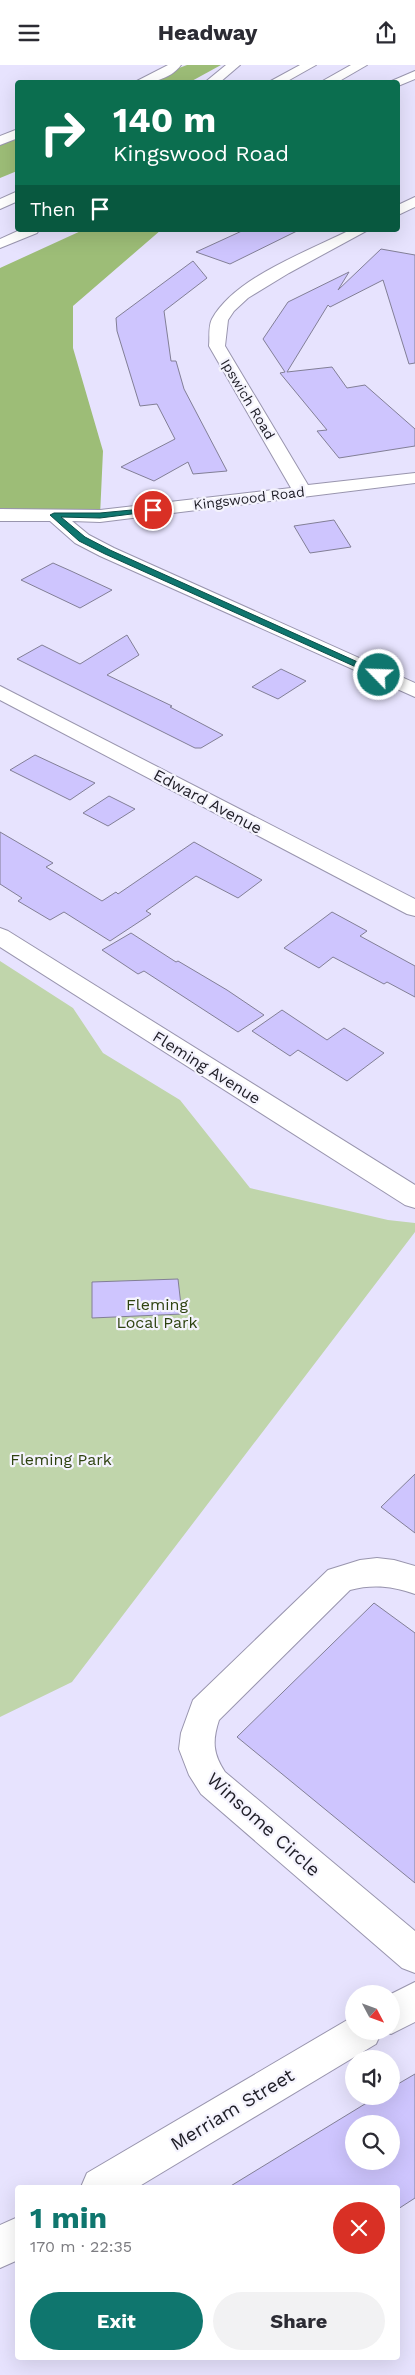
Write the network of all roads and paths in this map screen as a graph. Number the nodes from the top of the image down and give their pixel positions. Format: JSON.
{"nodes":[{"id":1,"x":175,"y":65,"type":"edge"},
{"id":2,"x":234,"y":65,"type":"edge"},
{"id":3,"x":310,"y":65,"type":"edge"},
{"id":4,"x":361,"y":65,"type":"edge"},
{"id":5,"x":415,"y":75,"type":"edge"},
{"id":6,"x":146,"y":80,"type":"edge"},
{"id":7,"x":214,"y":80,"type":"edge"},
{"id":8,"x":279,"y":80,"type":"edge"},
{"id":9,"x":331,"y":80,"type":"edge"},
{"id":10,"x":400,"y":80,"type":"edge"},
{"id":11,"x":15,"y":134,"type":"edge"},
{"id":12,"x":0,"y":141,"type":"edge"},
{"id":13,"x":15,"y":197,"type":"edge"},
{"id":14,"x":415,"y":201,"type":"edge"},
{"id":15,"x":15,"y":203,"type":"edge"},
{"id":16,"x":0,"y":205,"type":"edge"},
{"id":17,"x":0,"y":210,"type":"edge"},
{"id":18,"x":400,"y":210,"type":"edge"},
{"id":19,"x":400,"y":212,"type":"edge"},
{"id":20,"x":414,"y":219,"type":"dead end"},
{"id":21,"x":24,"y":232,"type":"edge"},
{"id":22,"x":27,"y":232,"type":"edge"},
{"id":23,"x":357,"y":232,"type":"edge"},
{"id":24,"x":0,"y":244,"type":"edge"},
{"id":25,"x":415,"y":478,"type":"edge"},
{"id":26,"x":302,"y":491,"type":"junction"},
{"id":27,"x":0,"y":515,"type":"edge"},
{"id":28,"x":54,"y":515,"type":"junction"},
{"id":29,"x":415,"y":691,"type":"edge"},
{"id":30,"x":0,"y":692,"type":"edge"},
{"id":31,"x":415,"y":909,"type":"edge"},
{"id":32,"x":0,"y":936,"type":"edge"},
{"id":33,"x":415,"y":1198,"type":"edge"},
{"id":34,"x":415,"y":1580,"type":"edge"},
{"id":35,"x":415,"y":1955,"type":"edge"},
{"id":36,"x":415,"y":2001,"type":"edge"},
{"id":37,"x":400,"y":2010,"type":"edge"},
{"id":38,"x":349,"y":2040,"type":"edge"},
{"id":39,"x":104,"y":2185,"type":"edge"},
{"id":40,"x":15,"y":2239,"type":"edge"},
{"id":41,"x":0,"y":2248,"type":"edge"}],
"edges":[{"from":1,"to":6,"type":"main road"},
{"from":2,"to":7,"type":"main road"},
{"from":3,"to":8,"type":"main road"},
{"from":4,"to":9,"type":"main road"},
{"from":5,"to":10,"type":"main road"},
{"from":11,"to":12,"type":"main road"},
{"from":13,"to":16,"type":"main road"},
{"from":14,"to":18,"type":"main road"},
{"from":15,"to":17,"type":"main road"},
{"from":19,"to":20,"type":"main road"},
{"from":21,"to":24,"type":"main road"},
{"from":22,"to":24,"type":"main road"},
{"from":23,"to":26,"type":"main road","name":"Ipswich Road"},
{"from":25,"to":26,"type":"main road","name":"Kingswood Road"},
{"from":26,"to":28,"type":"main road","name":"Kingswood Road"},
{"from":27,"to":28,"type":"main road"},
{"from":28,"to":29,"type":"main road"},
{"from":30,"to":31,"type":"main road","name":"Edward Avenue"},
{"from":32,"to":33,"type":"main road","name":"Fleming Avenue"},
{"from":34,"to":35,"type":"main road","name":"Winsome Circle"},
{"from":36,"to":37,"type":"main road"},
{"from":38,"to":39,"type":"main road","name":"Merriam Street"},
{"from":40,"to":41,"type":"main road"}]}
